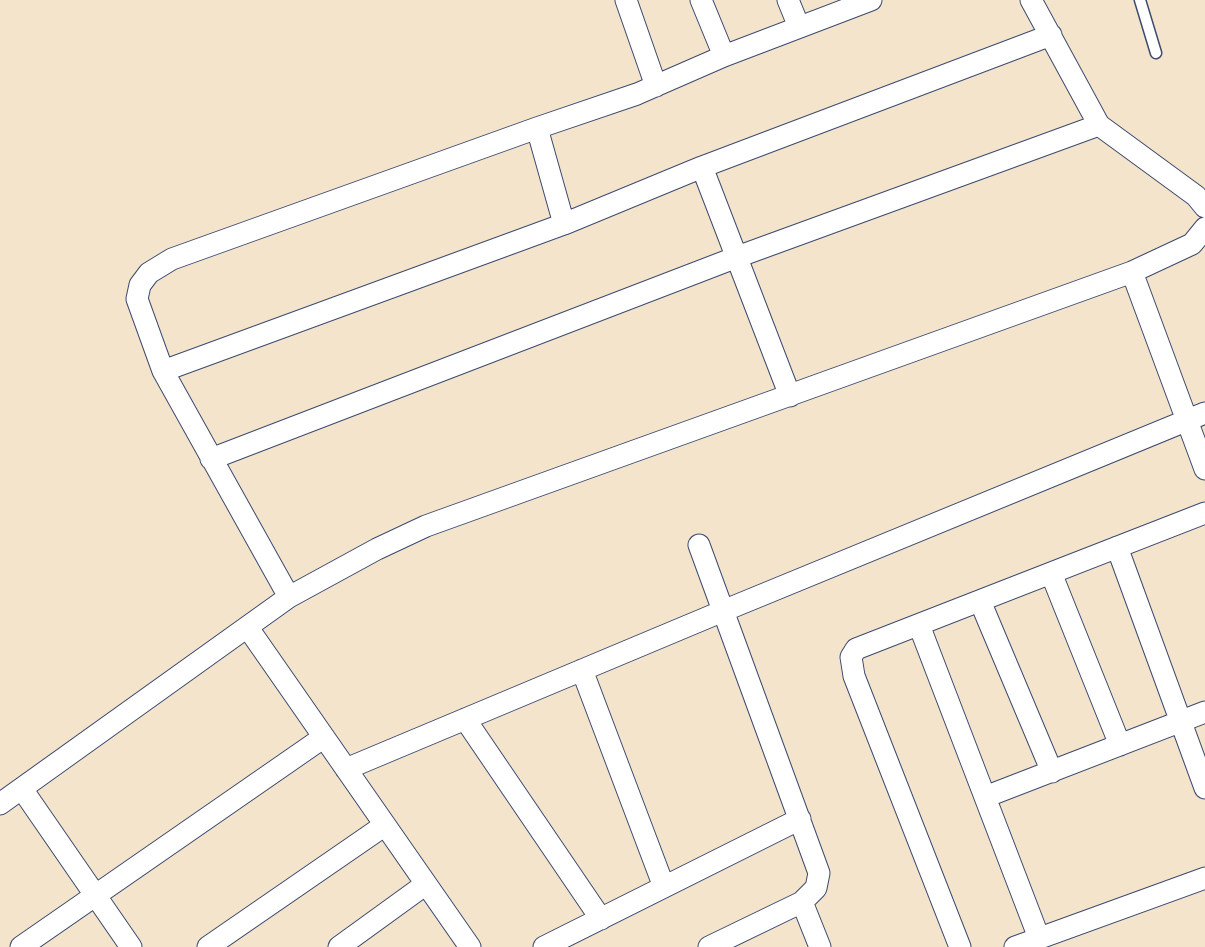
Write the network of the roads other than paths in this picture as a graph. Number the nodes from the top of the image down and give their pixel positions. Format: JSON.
{"nodes":[{"id":1,"x":626,"y":0,"type":"edge"},
{"id":2,"x":701,"y":0,"type":"edge"},
{"id":3,"x":788,"y":0,"type":"edge"},
{"id":4,"x":871,"y":0,"type":"edge"},
{"id":5,"x":1031,"y":0,"type":"edge"},
{"id":6,"x":1140,"y":0,"type":"edge"},
{"id":7,"x":799,"y":27,"type":"junction"},
{"id":8,"x":1051,"y":35,"type":"junction"},
{"id":9,"x":1156,"y":53,"type":"dead end"},
{"id":10,"x":724,"y":56,"type":"junction"},
{"id":11,"x":656,"y":86,"type":"junction"},
{"id":12,"x":1099,"y":125,"type":"junction"},
{"id":13,"x":537,"y":128,"type":"junction"},
{"id":14,"x":702,"y":167,"type":"junction"},
{"id":15,"x":1205,"y":207,"type":"edge"},
{"id":16,"x":564,"y":224,"type":"junction"},
{"id":17,"x":1205,"y":228,"type":"edge"},
{"id":18,"x":737,"y":257,"type":"junction"},
{"id":19,"x":1132,"y":272,"type":"junction"},
{"id":20,"x":163,"y":371,"type":"junction"},
{"id":21,"x":790,"y":396,"type":"junction"},
{"id":22,"x":1196,"y":417,"type":"edge"},
{"id":23,"x":211,"y":459,"type":"junction"},
{"id":24,"x":1205,"y":469,"type":"edge"},
{"id":25,"x":1205,"y":513,"type":"edge"},
{"id":26,"x":699,"y":545,"type":"dead end"},
{"id":27,"x":1117,"y":547,"type":"junction"},
{"id":28,"x":1051,"y":573,"type":"junction"},
{"id":29,"x":289,"y":597,"type":"junction"},
{"id":30,"x":980,"y":601,"type":"junction"},
{"id":31,"x":723,"y":611,"type":"junction"},
{"id":32,"x":919,"y":625,"type":"junction"},
{"id":33,"x":248,"y":628,"type":"junction"},
{"id":34,"x":582,"y":670,"type":"junction"},
{"id":35,"x":1205,"y":712,"type":"edge"},
{"id":36,"x":465,"y":719,"type":"junction"},
{"id":37,"x":1181,"y":722,"type":"junction"},
{"id":38,"x":324,"y":737,"type":"junction"},
{"id":39,"x":1120,"y":745,"type":"junction"},
{"id":40,"x":346,"y":769,"type":"junction"},
{"id":41,"x":1052,"y":772,"type":"junction"},
{"id":42,"x":1205,"y":788,"type":"edge"},
{"id":43,"x":22,"y":789,"type":"junction"},
{"id":44,"x":985,"y":798,"type":"junction"},
{"id":45,"x":0,"y":804,"type":"edge"},
{"id":46,"x":800,"y":819,"type":"junction"},
{"id":47,"x":385,"y":825,"type":"junction"},
{"id":48,"x":1205,"y":878,"type":"edge"},
{"id":49,"x":426,"y":884,"type":"junction"},
{"id":50,"x":664,"y":887,"type":"junction"},
{"id":51,"x":95,"y":895,"type":"junction"},
{"id":52,"x":802,"y":902,"type":"junction"},
{"id":53,"x":601,"y":918,"type":"junction"},
{"id":54,"x":1039,"y":938,"type":"junction"},
{"id":55,"x":21,"y":947,"type":"edge"},
{"id":56,"x":131,"y":947,"type":"edge"},
{"id":57,"x":208,"y":947,"type":"edge"},
{"id":58,"x":339,"y":947,"type":"edge"},
{"id":59,"x":470,"y":947,"type":"edge"},
{"id":60,"x":544,"y":947,"type":"edge"},
{"id":61,"x":709,"y":947,"type":"edge"},
{"id":62,"x":820,"y":947,"type":"edge"},
{"id":63,"x":960,"y":947,"type":"edge"},
{"id":64,"x":1016,"y":947,"type":"edge"}],
"edges":[{"from":1,"to":11,"type":"street"},
{"from":2,"to":10,"type":"street"},
{"from":3,"to":7,"type":"street"},
{"from":4,"to":7,"type":"street"},
{"from":5,"to":8,"type":"street"},
{"from":6,"to":9,"type":"lane"},
{"from":7,"to":10,"type":"street"},
{"from":8,"to":12,"type":"street"},
{"from":8,"to":14,"type":"street"},
{"from":10,"to":11,"type":"street"},
{"from":11,"to":13,"type":"street"},
{"from":12,"to":15,"type":"street"},
{"from":12,"to":18,"type":"street"},
{"from":13,"to":16,"type":"street"},
{"from":13,"to":20,"type":"street"},
{"from":14,"to":16,"type":"street"},
{"from":14,"to":18,"type":"street"},
{"from":16,"to":20,"type":"street"},
{"from":17,"to":19,"type":"street"},
{"from":18,"to":21,"type":"street"},
{"from":18,"to":23,"type":"street"},
{"from":19,"to":21,"type":"street"},
{"from":19,"to":22,"type":"street"},
{"from":20,"to":23,"type":"street"},
{"from":21,"to":29,"type":"street"},
{"from":22,"to":24,"type":"street"},
{"from":22,"to":31,"type":"street"},
{"from":23,"to":29,"type":"street"},
{"from":25,"to":27,"type":"street"},
{"from":26,"to":31,"type":"street"},
{"from":27,"to":28,"type":"street"},
{"from":27,"to":37,"type":"street"},
{"from":28,"to":30,"type":"street"},
{"from":28,"to":39,"type":"street"},
{"from":29,"to":33,"type":"street"},
{"from":30,"to":32,"type":"street"},
{"from":30,"to":41,"type":"street"},
{"from":31,"to":34,"type":"street"},
{"from":31,"to":46,"type":"street"},
{"from":32,"to":44,"type":"street"},
{"from":32,"to":63,"type":"street"},
{"from":33,"to":38,"type":"street"},
{"from":33,"to":43,"type":"street"},
{"from":34,"to":36,"type":"street"},
{"from":34,"to":50,"type":"street"},
{"from":35,"to":37,"type":"street"},
{"from":36,"to":40,"type":"street"},
{"from":36,"to":53,"type":"street"},
{"from":37,"to":39,"type":"street"},
{"from":37,"to":42,"type":"street"},
{"from":38,"to":40,"type":"street"},
{"from":38,"to":51,"type":"street"},
{"from":39,"to":41,"type":"street"},
{"from":40,"to":47,"type":"street"},
{"from":41,"to":44,"type":"street"},
{"from":43,"to":45,"type":"street"},
{"from":43,"to":51,"type":"street"},
{"from":44,"to":54,"type":"street"},
{"from":46,"to":50,"type":"street"},
{"from":46,"to":52,"type":"street"},
{"from":47,"to":49,"type":"street"},
{"from":47,"to":57,"type":"street"},
{"from":48,"to":54,"type":"street"},
{"from":49,"to":58,"type":"street"},
{"from":49,"to":59,"type":"street"},
{"from":50,"to":53,"type":"street"},
{"from":51,"to":55,"type":"street"},
{"from":51,"to":56,"type":"street"},
{"from":52,"to":61,"type":"street"},
{"from":52,"to":62,"type":"street"},
{"from":53,"to":60,"type":"street"},
{"from":54,"to":64,"type":"street"}]}
